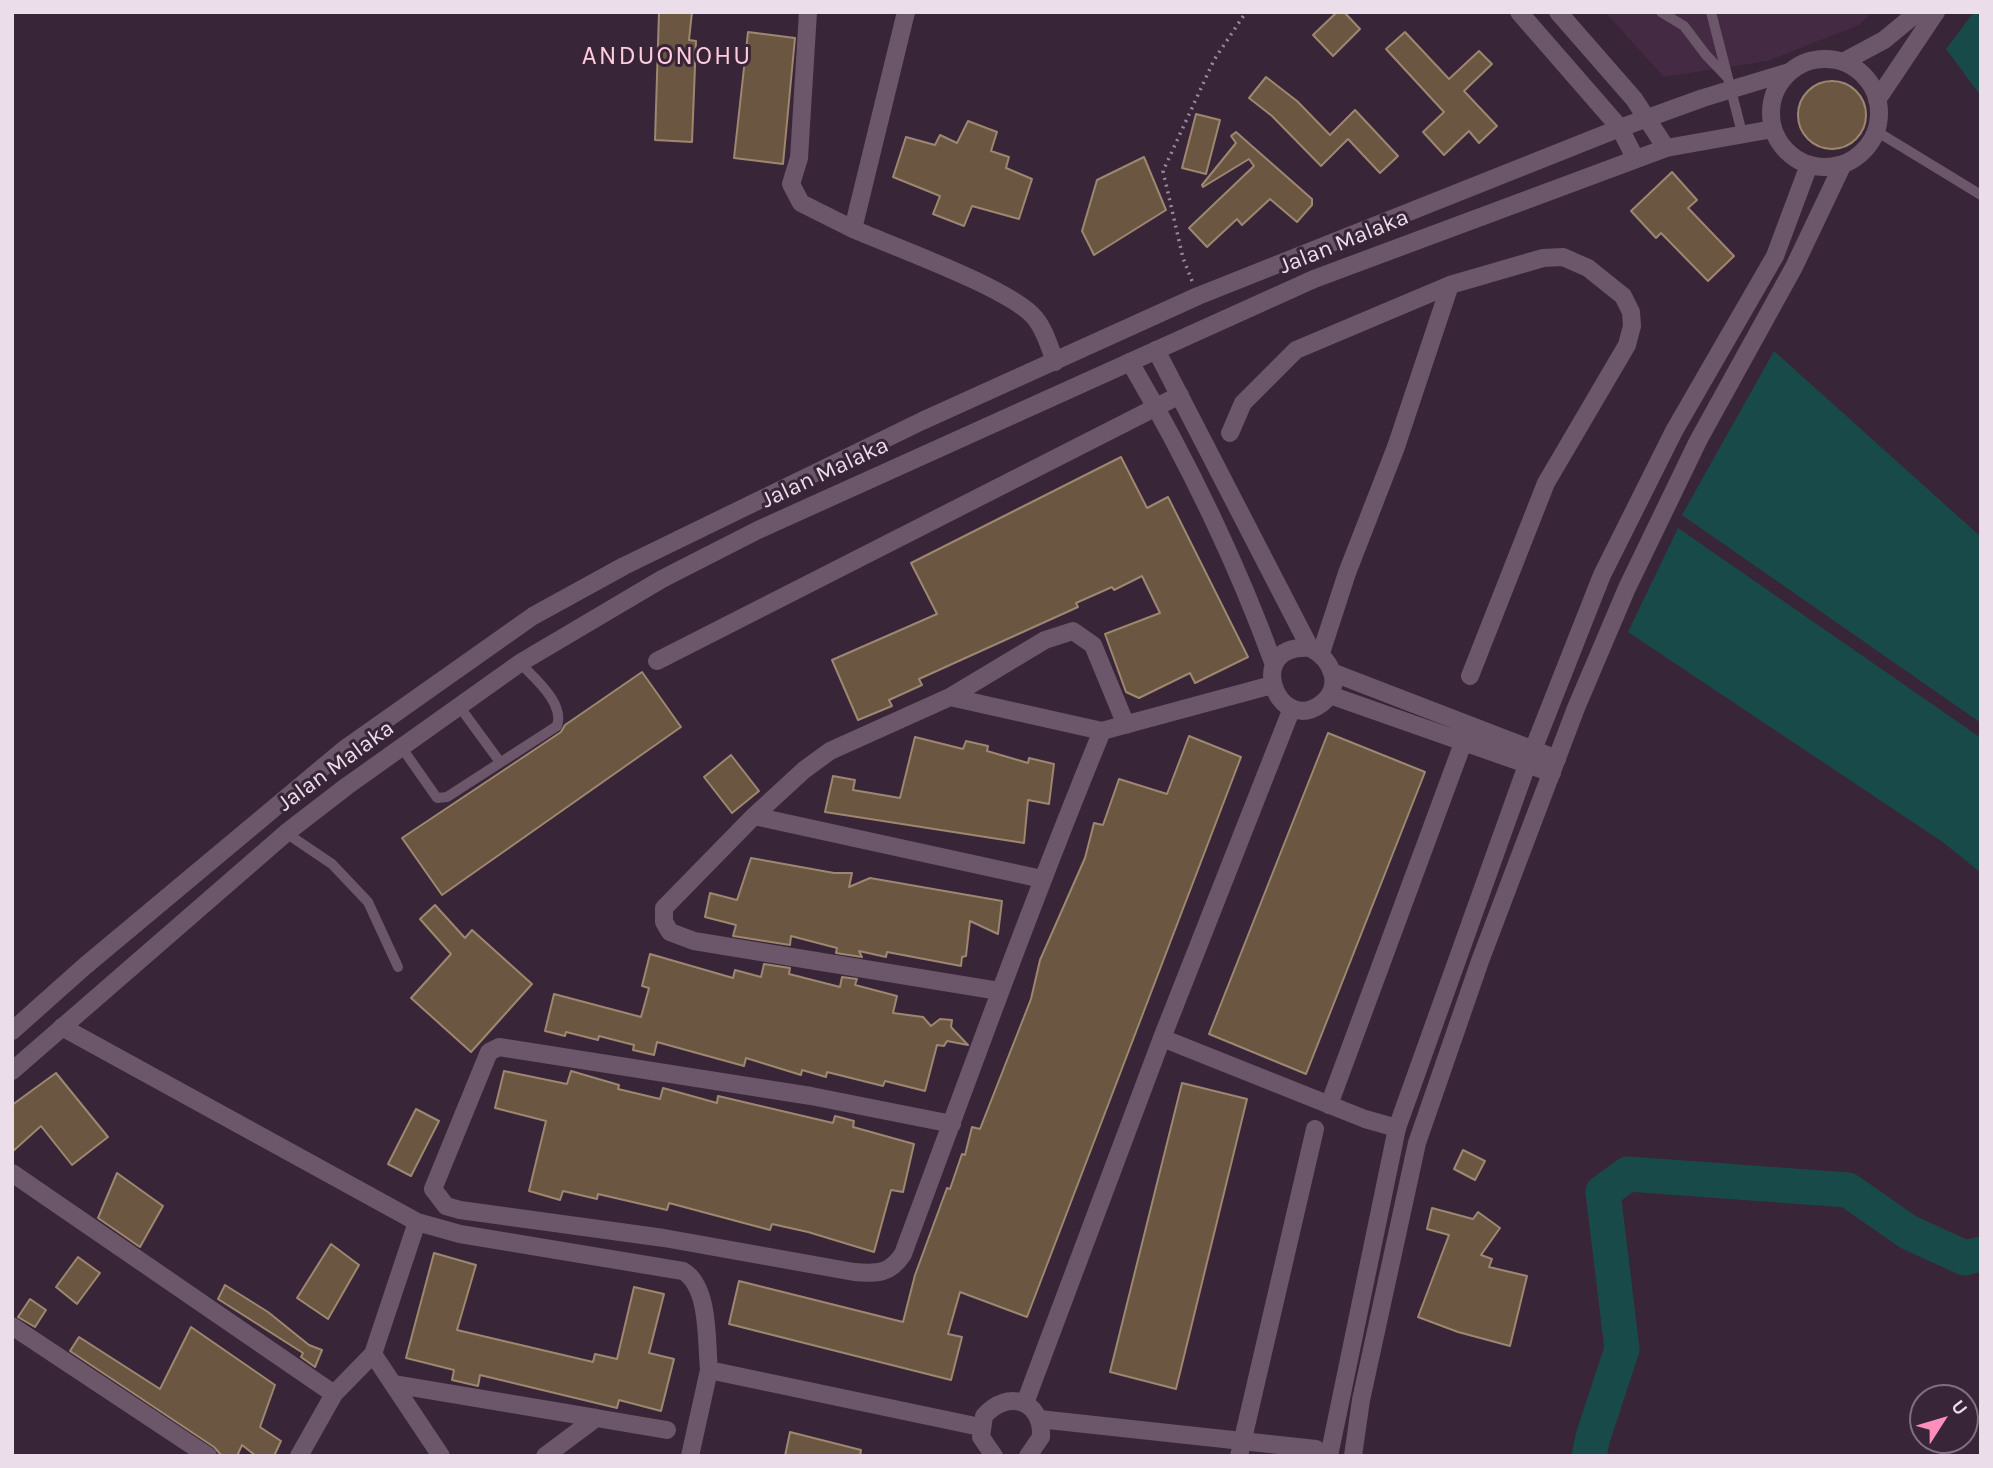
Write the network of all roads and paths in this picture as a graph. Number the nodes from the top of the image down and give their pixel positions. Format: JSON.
{"nodes":[{"id":1,"x":808,"y":12,"type":"edge"},
{"id":2,"x":1246,"y":12,"type":"edge"},
{"id":3,"x":1519,"y":12,"type":"edge"},
{"id":4,"x":1558,"y":12,"type":"edge"},
{"id":5,"x":1661,"y":12,"type":"edge"},
{"id":6,"x":1685,"y":12,"type":"edge"},
{"id":7,"x":1711,"y":12,"type":"edge"},
{"id":8,"x":1918,"y":12,"type":"edge"},
{"id":9,"x":1936,"y":12,"type":"edge"},
{"id":10,"x":904,"y":13,"type":"edge"},
{"id":11,"x":1684,"y":26,"type":"junction"},
{"id":12,"x":1843,"y":62,"type":"junction"},
{"id":13,"x":1789,"y":72,"type":"junction"},
{"id":14,"x":1730,"y":83,"type":"junction"},
{"id":15,"x":1877,"y":100,"type":"junction"},
{"id":16,"x":1647,"y":120,"type":"junction"},
{"id":17,"x":1620,"y":128,"type":"junction"},
{"id":18,"x":1773,"y":129,"type":"junction"},
{"id":19,"x":1876,"y":131,"type":"junction"},
{"id":20,"x":1742,"y":133,"type":"junction"},
{"id":21,"x":1666,"y":148,"type":"junction"},
{"id":22,"x":1635,"y":158,"type":"junction"},
{"id":23,"x":1843,"y":164,"type":"junction"},
{"id":24,"x":1809,"y":165,"type":"junction"},
{"id":25,"x":1981,"y":195,"type":"edge"},
{"id":26,"x":853,"y":229,"type":"junction"},
{"id":27,"x":1450,"y":285,"type":"junction"},
{"id":28,"x":1198,"y":296,"type":"junction"},
{"id":29,"x":1156,"y":350,"type":"junction"},
{"id":30,"x":1055,"y":362,"type":"junction"},
{"id":31,"x":1134,"y":370,"type":"junction"},
{"id":32,"x":1173,"y":383,"type":"junction"},
{"id":33,"x":1152,"y":402,"type":"junction"},
{"id":34,"x":1230,"y":433,"type":"dead end"},
{"id":35,"x":1264,"y":559,"type":"junction"},
{"id":36,"x":1238,"y":574,"type":"junction"},
{"id":37,"x":1316,"y":651,"type":"junction"},
{"id":38,"x":657,"y":661,"type":"dead end"},
{"id":39,"x":520,"y":663,"type":"junction"},
{"id":40,"x":1274,"y":665,"type":"junction"},
{"id":41,"x":1334,"y":673,"type":"junction"},
{"id":42,"x":1470,"y":676,"type":"dead end"},
{"id":43,"x":1272,"y":685,"type":"junction"},
{"id":44,"x":1330,"y":695,"type":"junction"},
{"id":45,"x":950,"y":697,"type":"junction"},
{"id":46,"x":459,"y":706,"type":"junction"},
{"id":47,"x":1293,"y":708,"type":"junction"},
{"id":48,"x":1126,"y":725,"type":"junction"},
{"id":49,"x":1102,"y":732,"type":"junction"},
{"id":50,"x":1477,"y":742,"type":"junction"},
{"id":51,"x":402,"y":748,"type":"junction"},
{"id":52,"x":1530,"y":759,"type":"junction"},
{"id":53,"x":500,"y":762,"type":"junction"},
{"id":54,"x":1554,"y":766,"type":"junction"},
{"id":55,"x":754,"y":816,"type":"junction"},
{"id":56,"x":286,"y":833,"type":"junction"},
{"id":57,"x":1042,"y":879,"type":"junction"},
{"id":58,"x":398,"y":967,"type":"dead end"},
{"id":59,"x":999,"y":991,"type":"junction"},
{"id":60,"x":16,"y":1022,"type":"edge"},
{"id":61,"x":68,"y":1030,"type":"junction"},
{"id":62,"x":1162,"y":1038,"type":"junction"},
{"id":63,"x":12,"y":1071,"type":"edge"},
{"id":64,"x":1329,"y":1105,"type":"junction"},
{"id":65,"x":951,"y":1124,"type":"junction"},
{"id":66,"x":1396,"y":1128,"type":"junction"},
{"id":67,"x":1315,"y":1129,"type":"dead end"},
{"id":68,"x":12,"y":1173,"type":"edge"},
{"id":69,"x":417,"y":1222,"type":"junction"},
{"id":70,"x":12,"y":1326,"type":"edge"},
{"id":71,"x":373,"y":1354,"type":"junction"},
{"id":72,"x":709,"y":1370,"type":"junction"},
{"id":73,"x":393,"y":1384,"type":"junction"},
{"id":74,"x":334,"y":1394,"type":"junction"},
{"id":75,"x":1025,"y":1403,"type":"junction"},
{"id":76,"x":596,"y":1418,"type":"junction"},
{"id":77,"x":1039,"y":1419,"type":"junction"},
{"id":78,"x":980,"y":1427,"type":"junction"},
{"id":79,"x":667,"y":1430,"type":"dead end"},
{"id":80,"x":1240,"y":1448,"type":"edge"},
{"id":81,"x":1307,"y":1450,"type":"edge"},
{"id":82,"x":208,"y":1456,"type":"edge"},
{"id":83,"x":299,"y":1456,"type":"edge"},
{"id":84,"x":440,"y":1456,"type":"edge"},
{"id":85,"x":545,"y":1456,"type":"edge"},
{"id":86,"x":690,"y":1456,"type":"edge"},
{"id":87,"x":994,"y":1456,"type":"edge"},
{"id":88,"x":1028,"y":1456,"type":"edge"},
{"id":89,"x":1353,"y":1456,"type":"edge"}],
"edges":[{"from":1,"to":26,"type":"street"},
{"from":2,"to":28,"type":"path"},
{"from":3,"to":17,"type":"street"},
{"from":4,"to":16,"type":"street"},
{"from":5,"to":11,"type":"lane"},
{"from":6,"to":11,"type":"lane"},
{"from":7,"to":14,"type":"lane"},
{"from":8,"to":12,"type":"street"},
{"from":9,"to":15,"type":"street"},
{"from":10,"to":26,"type":"street"},
{"from":11,"to":14,"type":"lane"},
{"from":12,"to":13,"type":"street"},
{"from":12,"to":15,"type":"street"},
{"from":13,"to":14,"type":"street","name":"Jalan Malaka"},
{"from":13,"to":18,"type":"street"},
{"from":14,"to":16,"type":"street","name":"Jalan Malaka"},
{"from":14,"to":20,"type":"lane"},
{"from":15,"to":19,"type":"street"},
{"from":16,"to":17,"type":"street","name":"Jalan Malaka"},
{"from":16,"to":21,"type":"street"},
{"from":17,"to":22,"type":"street"},
{"from":17,"to":28,"type":"street","name":"Jalan Malaka"},
{"from":18,"to":20,"type":"street","name":"Jalan Malaka"},
{"from":18,"to":24,"type":"street"},
{"from":19,"to":23,"type":"street"},
{"from":19,"to":25,"type":"lane"},
{"from":20,"to":21,"type":"street","name":"Jalan Malaka"},
{"from":21,"to":22,"type":"street","name":"Jalan Malaka"},
{"from":22,"to":29,"type":"street","name":"Jalan Malaka"},
{"from":23,"to":24,"type":"street"},
{"from":23,"to":54,"type":"street"},
{"from":24,"to":52,"type":"street"},
{"from":26,"to":30,"type":"street"},
{"from":27,"to":34,"type":"street"},
{"from":27,"to":37,"type":"street"},
{"from":27,"to":42,"type":"street"},
{"from":28,"to":30,"type":"street","name":"Jalan Malaka"},
{"from":29,"to":31,"type":"street","name":"Jalan Malaka"},
{"from":29,"to":32,"type":"street"},
{"from":30,"to":60,"type":"street","name":"Jalan Malaka"},
{"from":31,"to":33,"type":"street"},
{"from":31,"to":39,"type":"street","name":"Jalan Malaka"},
{"from":32,"to":33,"type":"street"},
{"from":32,"to":35,"type":"street"},
{"from":33,"to":36,"type":"street"},
{"from":33,"to":38,"type":"street"},
{"from":35,"to":36,"type":"street"},
{"from":35,"to":37,"type":"street"},
{"from":36,"to":40,"type":"street"},
{"from":37,"to":40,"type":"street"},
{"from":37,"to":41,"type":"street"},
{"from":39,"to":46,"type":"street","name":"Jalan Malaka"},
{"from":39,"to":53,"type":"lane"},
{"from":40,"to":43,"type":"street"},
{"from":41,"to":44,"type":"street"},
{"from":41,"to":50,"type":"street"},
{"from":43,"to":47,"type":"street"},
{"from":43,"to":48,"type":"street"},
{"from":44,"to":47,"type":"street"},
{"from":44,"to":50,"type":"street"},
{"from":45,"to":48,"type":"street"},
{"from":45,"to":49,"type":"street"},
{"from":45,"to":55,"type":"street"},
{"from":46,"to":51,"type":"street","name":"Jalan Malaka"},
{"from":46,"to":53,"type":"lane"},
{"from":47,"to":62,"type":"street"},
{"from":48,"to":49,"type":"street"},
{"from":49,"to":57,"type":"street"},
{"from":50,"to":52,"type":"street"},
{"from":50,"to":64,"type":"street"},
{"from":51,"to":53,"type":"lane"},
{"from":51,"to":56,"type":"street","name":"Jalan Malaka"},
{"from":52,"to":54,"type":"street"},
{"from":52,"to":66,"type":"street"},
{"from":54,"to":89,"type":"street"},
{"from":55,"to":57,"type":"street"},
{"from":55,"to":59,"type":"street"},
{"from":56,"to":58,"type":"lane"},
{"from":56,"to":61,"type":"street","name":"Jalan Malaka"},
{"from":57,"to":59,"type":"street"},
{"from":59,"to":65,"type":"street"},
{"from":61,"to":63,"type":"street","name":"Jalan Malaka"},
{"from":61,"to":69,"type":"street"},
{"from":62,"to":64,"type":"street"},
{"from":62,"to":75,"type":"street"},
{"from":64,"to":66,"type":"street"},
{"from":65,"to":65,"type":"street"},
{"from":66,"to":81,"type":"street"},
{"from":67,"to":80,"type":"street"},
{"from":68,"to":74,"type":"street"},
{"from":69,"to":71,"type":"street"},
{"from":69,"to":72,"type":"street"},
{"from":70,"to":82,"type":"street"},
{"from":71,"to":73,"type":"street"},
{"from":71,"to":74,"type":"street"},
{"from":72,"to":78,"type":"street"},
{"from":72,"to":86,"type":"street"},
{"from":73,"to":76,"type":"street"},
{"from":73,"to":84,"type":"street"},
{"from":74,"to":83,"type":"street"},
{"from":75,"to":77,"type":"street"},
{"from":75,"to":78,"type":"street"},
{"from":76,"to":79,"type":"street"},
{"from":76,"to":85,"type":"street"},
{"from":77,"to":80,"type":"street"},
{"from":77,"to":88,"type":"street"},
{"from":78,"to":87,"type":"street"},
{"from":80,"to":81,"type":"street"}]}
